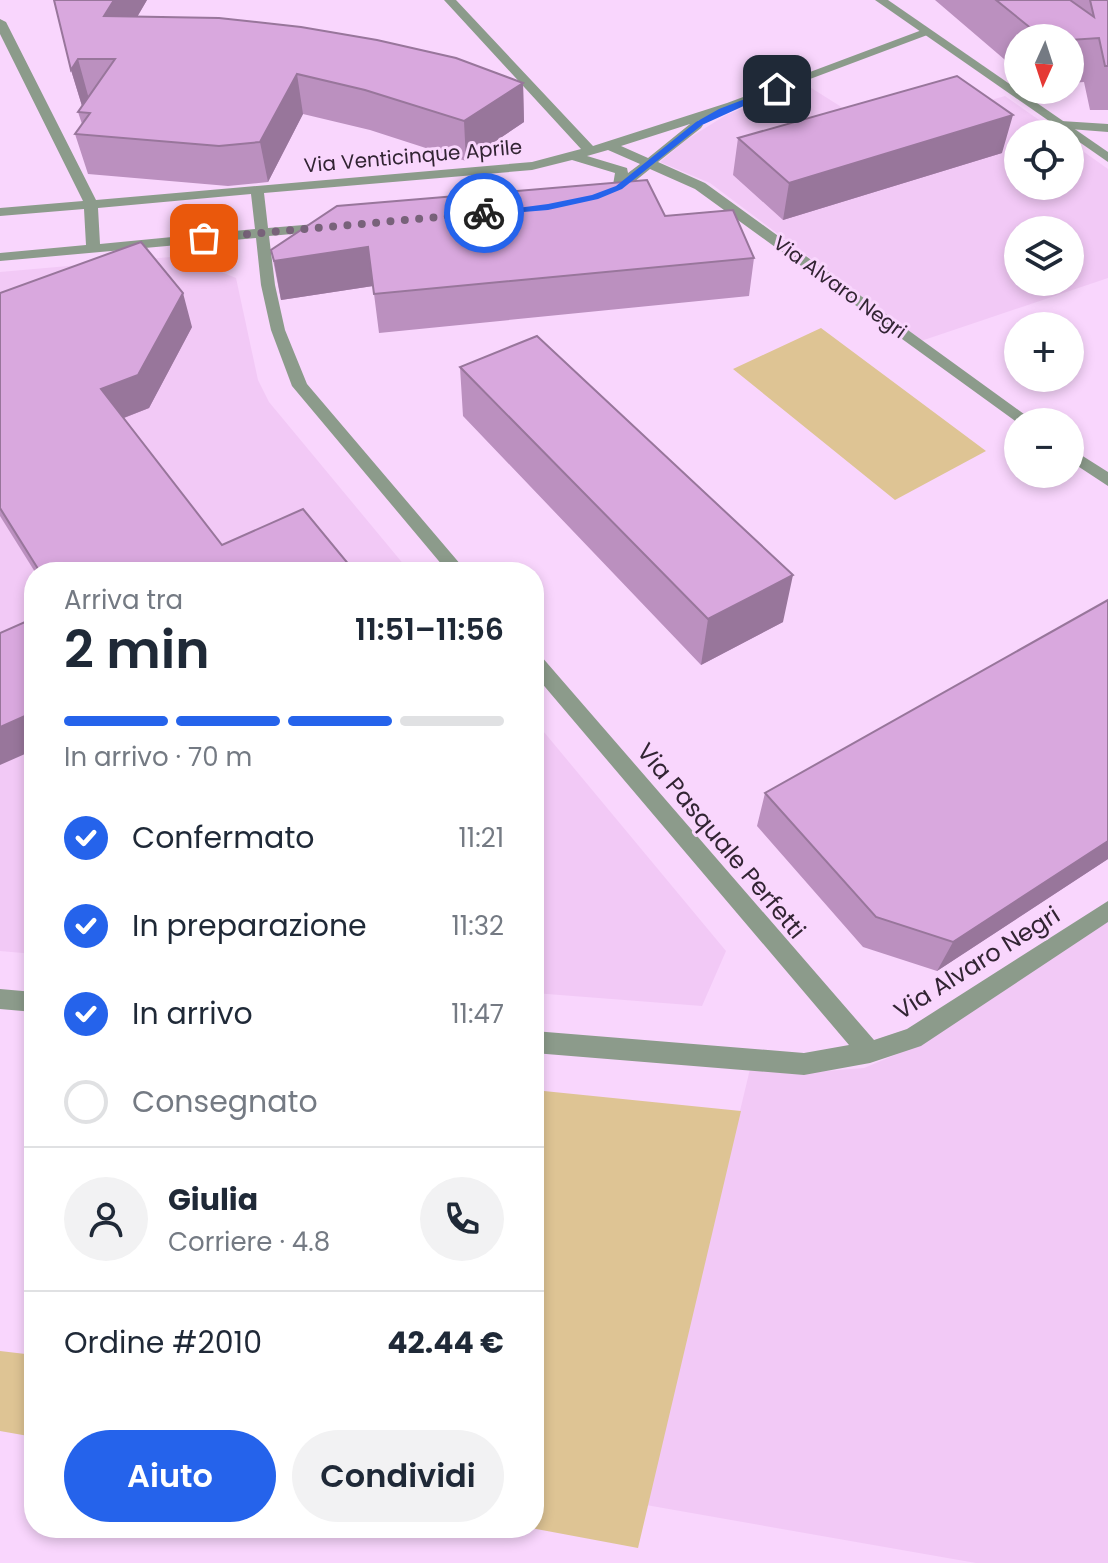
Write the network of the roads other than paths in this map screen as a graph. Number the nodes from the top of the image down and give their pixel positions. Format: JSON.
{"nodes":[{"id":1,"x":450,"y":0,"type":"edge"},
{"id":2,"x":881,"y":0,"type":"edge"},
{"id":3,"x":0,"y":22,"type":"edge"},
{"id":4,"x":926,"y":32,"type":"junction"},
{"id":5,"x":721,"y":111,"type":"junction"},
{"id":6,"x":1054,"y":120,"type":"edge"},
{"id":7,"x":1084,"y":126,"type":"edge"},
{"id":8,"x":1108,"y":128,"type":"edge"},
{"id":9,"x":1084,"y":141,"type":"edge"},
{"id":10,"x":610,"y":146,"type":"junction"},
{"id":11,"x":591,"y":152,"type":"junction"},
{"id":12,"x":572,"y":156,"type":"junction"},
{"id":13,"x":1108,"y":158,"type":"edge"},
{"id":14,"x":647,"y":163,"type":"junction"},
{"id":15,"x":619,"y":187,"type":"junction"},
{"id":16,"x":257,"y":190,"type":"junction"},
{"id":17,"x":594,"y":197,"type":"edge"},
{"id":18,"x":91,"y":204,"type":"junction"},
{"id":19,"x":0,"y":212,"type":"edge"},
{"id":20,"x":349,"y":225,"type":"edge"},
{"id":21,"x":260,"y":233,"type":"junction"},
{"id":22,"x":93,"y":248,"type":"junction"},
{"id":23,"x":0,"y":257,"type":"edge"},
{"id":24,"x":1008,"y":408,"type":"edge"},
{"id":25,"x":1084,"y":463,"type":"edge"},
{"id":26,"x":1108,"y":480,"type":"edge"},
{"id":27,"x":450,"y":562,"type":"edge"},
{"id":28,"x":544,"y":673,"type":"edge"},
{"id":29,"x":1108,"y":910,"type":"edge"},
{"id":30,"x":0,"y":999,"type":"edge"},
{"id":31,"x":24,"y":1001,"type":"edge"},
{"id":32,"x":544,"y":1043,"type":"edge"},
{"id":33,"x":870,"y":1052,"type":"junction"}],
"edges":[{"from":1,"to":11,"type":"street"},
{"from":2,"to":4,"type":"street"},
{"from":3,"to":18,"type":"street"},
{"from":4,"to":5,"type":"street","name":"Via Venticinque Aprile"},
{"from":4,"to":6,"type":"street"},
{"from":5,"to":10,"type":"street","name":"Via Venticinque Aprile"},
{"from":5,"to":14,"type":"street","name":"Via Venticinque Aprile"},
{"from":7,"to":8,"type":"street"},
{"from":9,"to":13,"type":"street"},
{"from":10,"to":11,"type":"street","name":"Via Venticinque Aprile"},
{"from":10,"to":14,"type":"street"},
{"from":11,"to":12,"type":"street","name":"Via Venticinque Aprile"},
{"from":12,"to":15,"type":"street","name":"Via Venticinque Aprile"},
{"from":12,"to":16,"type":"street","name":"Via Venticinque Aprile"},
{"from":14,"to":15,"type":"street","name":"Via Venticinque Aprile"},
{"from":14,"to":24,"type":"street","name":"Via Alvaro Negri"},
{"from":15,"to":17,"type":"street","name":"Via Venticinque Aprile"},
{"from":16,"to":18,"type":"street","name":"Via Venticinque Aprile"},
{"from":16,"to":21,"type":"street"},
{"from":18,"to":19,"type":"street","name":"Via Venticinque Aprile"},
{"from":18,"to":22,"type":"street"},
{"from":20,"to":21,"type":"street"},
{"from":21,"to":22,"type":"street"},
{"from":21,"to":27,"type":"street"},
{"from":22,"to":23,"type":"street"},
{"from":25,"to":26,"type":"street"},
{"from":28,"to":33,"type":"street","name":"Via Pasquale Perfetti"},
{"from":29,"to":33,"type":"street","name":"Via Alvaro Negri"},
{"from":30,"to":31,"type":"street"},
{"from":32,"to":33,"type":"street","name":"Via Alvaro Negri"}]}
